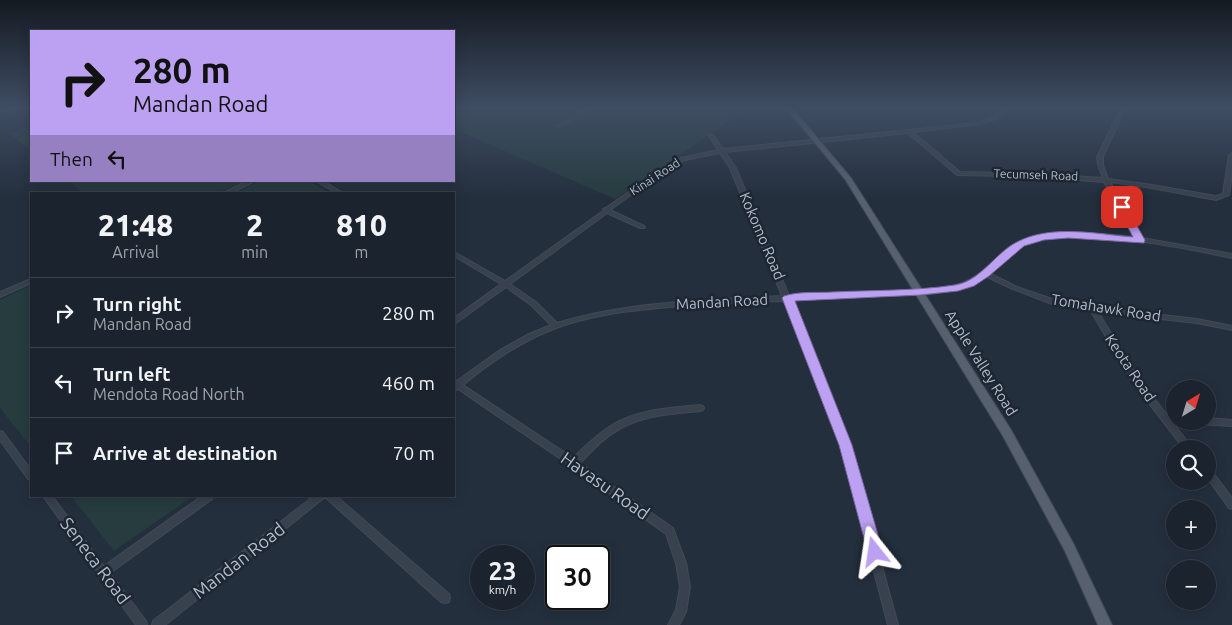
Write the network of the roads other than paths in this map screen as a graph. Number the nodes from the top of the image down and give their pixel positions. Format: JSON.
{"nodes":[{"id":1,"x":712,"y":137,"type":"edge"},
{"id":2,"x":815,"y":137,"type":"edge"},
{"id":3,"x":853,"y":137,"type":"edge"},
{"id":4,"x":916,"y":137,"type":"edge"},
{"id":5,"x":1109,"y":137,"type":"edge"},
{"id":6,"x":818,"y":141,"type":"junction"},
{"id":7,"x":721,"y":151,"type":"junction"},
{"id":8,"x":1232,"y":155,"type":"edge"},
{"id":9,"x":1106,"y":179,"type":"junction"},
{"id":10,"x":250,"y":182,"type":"edge"},
{"id":11,"x":321,"y":182,"type":"edge"},
{"id":12,"x":228,"y":192,"type":"edge"},
{"id":13,"x":338,"y":192,"type":"edge"},
{"id":14,"x":605,"y":210,"type":"junction"},
{"id":15,"x":642,"y":227,"type":"dead end"},
{"id":16,"x":1140,"y":240,"type":"junction"},
{"id":17,"x":455,"y":255,"type":"edge"},
{"id":18,"x":1232,"y":256,"type":"edge"},
{"id":19,"x":985,"y":274,"type":"junction"},
{"id":20,"x":30,"y":281,"type":"edge"},
{"id":21,"x":506,"y":283,"type":"junction"},
{"id":22,"x":920,"y":292,"type":"junction"},
{"id":23,"x":0,"y":295,"type":"edge"},
{"id":24,"x":788,"y":298,"type":"junction"},
{"id":25,"x":1094,"y":309,"type":"junction"},
{"id":26,"x":455,"y":320,"type":"edge"},
{"id":27,"x":556,"y":326,"type":"junction"},
{"id":28,"x":1232,"y":328,"type":"edge"},
{"id":29,"x":456,"y":387,"type":"edge"},
{"id":30,"x":700,"y":408,"type":"dead end"},
{"id":31,"x":1166,"y":414,"type":"edge"},
{"id":32,"x":1216,"y":422,"type":"edge"},
{"id":33,"x":1232,"y":423,"type":"edge"},
{"id":34,"x":0,"y":434,"type":"edge"},
{"id":35,"x":574,"y":463,"type":"junction"},
{"id":36,"x":30,"y":475,"type":"edge"},
{"id":37,"x":1216,"y":484,"type":"edge"},
{"id":38,"x":48,"y":497,"type":"edge"},
{"id":39,"x":208,"y":497,"type":"edge"},
{"id":40,"x":320,"y":497,"type":"edge"},
{"id":41,"x":330,"y":497,"type":"edge"},
{"id":42,"x":1232,"y":505,"type":"edge"},
{"id":43,"x":104,"y":572,"type":"junction"},
{"id":44,"x":445,"y":598,"type":"dead end"},
{"id":45,"x":142,"y":625,"type":"edge"},
{"id":46,"x":157,"y":625,"type":"edge"},
{"id":47,"x":673,"y":625,"type":"edge"},
{"id":48,"x":893,"y":625,"type":"edge"},
{"id":49,"x":1105,"y":625,"type":"edge"}],
"edges":[{"from":1,"to":7,"type":"street","name":"Kokomo Road"},
{"from":2,"to":6,"type":"main road","name":"Apple Valley Road"},
{"from":3,"to":6,"type":"street","name":"Kinai Road"},
{"from":4,"to":9,"type":"street","name":"Tecumseh Road"},
{"from":5,"to":9,"type":"street"},
{"from":6,"to":7,"type":"street","name":"Kinai Road"},
{"from":6,"to":22,"type":"main road","name":"Apple Valley Road"},
{"from":7,"to":14,"type":"street","name":"Kinai Road"},
{"from":7,"to":24,"type":"street","name":"Kokomo Road"},
{"from":8,"to":9,"type":"street","name":"Tecumseh Road"},
{"from":9,"to":16,"type":"street"},
{"from":10,"to":12,"type":"street"},
{"from":11,"to":13,"type":"street"},
{"from":14,"to":15,"type":"street"},
{"from":14,"to":21,"type":"street","name":"Kinai Road"},
{"from":16,"to":18,"type":"street","name":"Mandan Road"},
{"from":16,"to":19,"type":"street","name":"Mandan Road"},
{"from":17,"to":21,"type":"street"},
{"from":19,"to":22,"type":"street","name":"Mandan Road"},
{"from":19,"to":25,"type":"street","name":"Tomahawk Road"},
{"from":20,"to":23,"type":"street"},
{"from":21,"to":26,"type":"street","name":"Kinai Road"},
{"from":21,"to":27,"type":"street"},
{"from":22,"to":24,"type":"street","name":"Mandan Road"},
{"from":22,"to":49,"type":"main road","name":"Apple Valley Road"},
{"from":24,"to":27,"type":"street","name":"Mandan Road"},
{"from":24,"to":48,"type":"street","name":"Kokomo Road"},
{"from":25,"to":28,"type":"street","name":"Tomahawk Road"},
{"from":25,"to":31,"type":"street","name":"Keota Road"},
{"from":27,"to":29,"type":"street","name":"Mandan Road"},
{"from":29,"to":35,"type":"street","name":"Havasu Road"},
{"from":30,"to":35,"type":"street"},
{"from":32,"to":33,"type":"street"},
{"from":34,"to":36,"type":"street"},
{"from":35,"to":47,"type":"street","name":"Havasu Road"},
{"from":37,"to":42,"type":"street"},
{"from":38,"to":43,"type":"street","name":"Seneca Road"},
{"from":39,"to":43,"type":"street"},
{"from":40,"to":46,"type":"street","name":"Mandan Road"},
{"from":41,"to":44,"type":"street"},
{"from":43,"to":45,"type":"street","name":"Seneca Road"}]}
